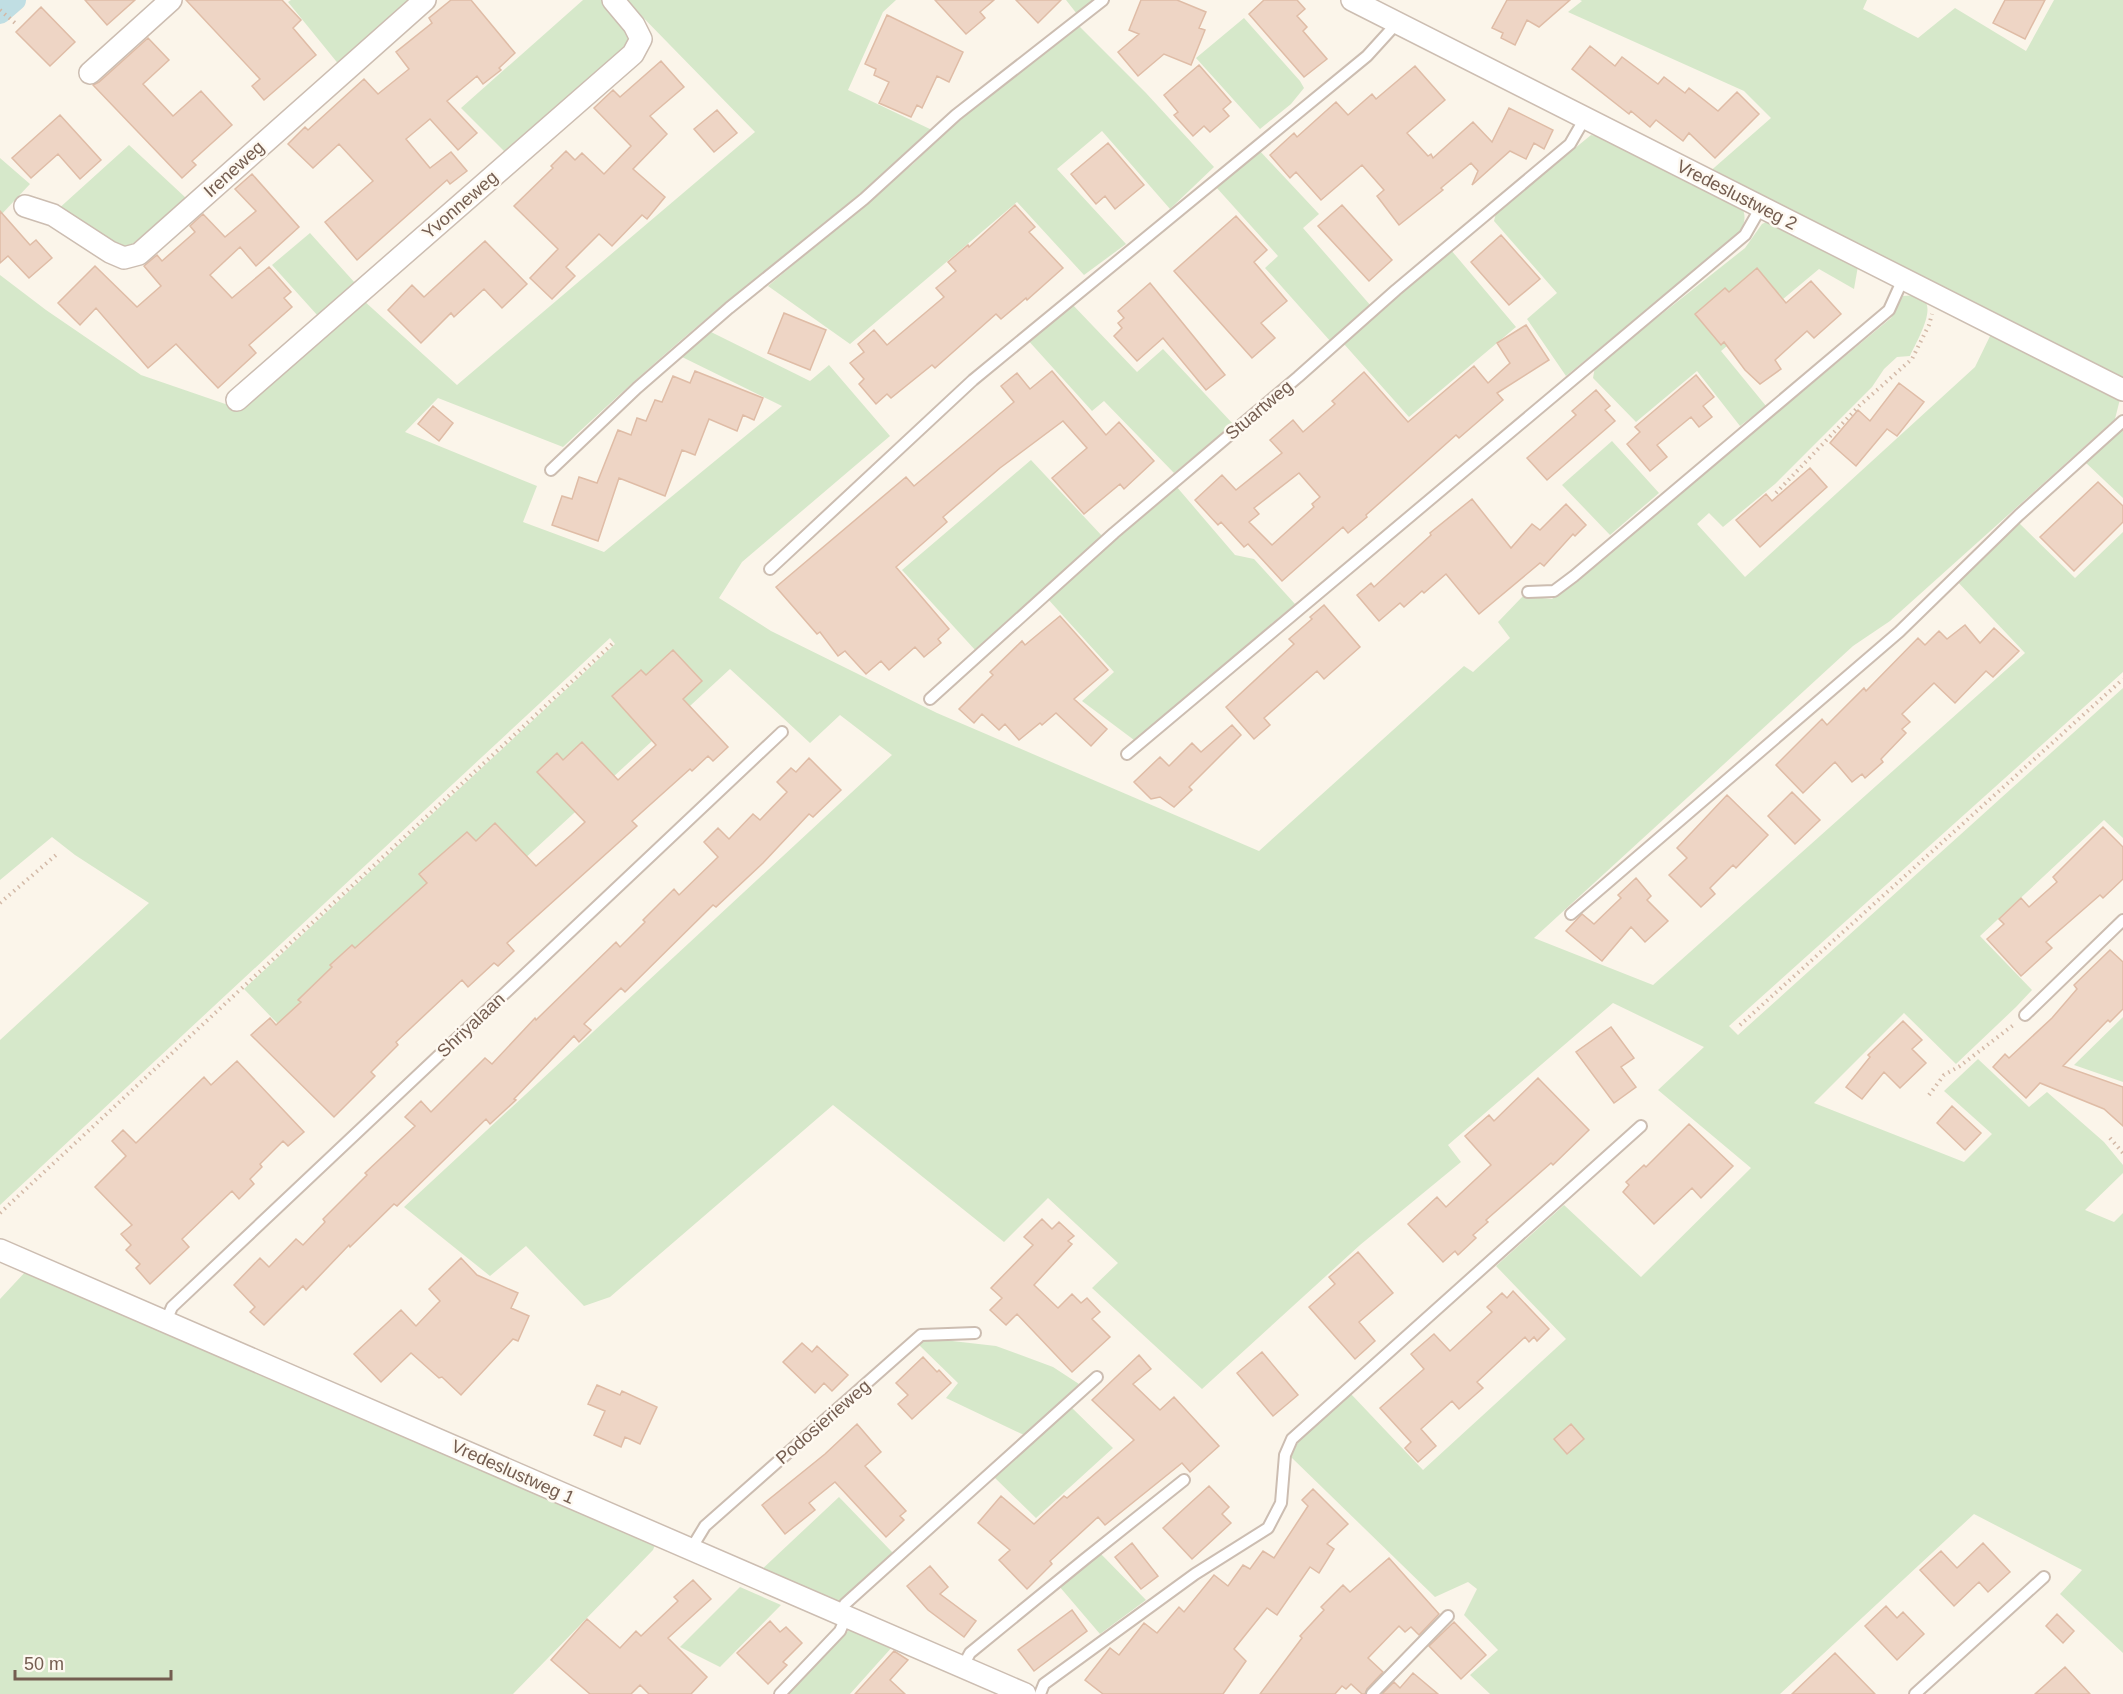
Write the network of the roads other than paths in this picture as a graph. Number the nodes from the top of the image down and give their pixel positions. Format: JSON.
{"nodes":[{"id":1,"x":171,"y":0,"type":"edge"},
{"id":2,"x":613,"y":0,"type":"edge"},
{"id":3,"x":1103,"y":0,"type":"edge"},
{"id":4,"x":1352,"y":0,"type":"edge"},
{"id":5,"x":416,"y":3,"type":"edge"},
{"id":6,"x":1396,"y":23,"type":"junction"},
{"id":7,"x":90,"y":73,"type":"dead end"},
{"id":8,"x":1585,"y":118,"type":"junction"},
{"id":9,"x":25,"y":206,"type":"dead end"},
{"id":10,"x":1761,"y":207,"type":"junction"},
{"id":11,"x":1903,"y":279,"type":"junction"},
{"id":12,"x":2123,"y":390,"type":"edge"},
{"id":13,"x":237,"y":400,"type":"dead end"},
{"id":14,"x":2123,"y":421,"type":"edge"},
{"id":15,"x":551,"y":470,"type":"dead end"},
{"id":16,"x":770,"y":569,"type":"dead end"},
{"id":17,"x":1527,"y":592,"type":"dead end"},
{"id":18,"x":930,"y":699,"type":"dead end"},
{"id":19,"x":782,"y":732,"type":"dead end"},
{"id":20,"x":1127,"y":754,"type":"dead end"},
{"id":21,"x":1570,"y":914,"type":"dead end"},
{"id":22,"x":2123,"y":920,"type":"edge"},
{"id":23,"x":2025,"y":1015,"type":"road end"},
{"id":24,"x":1641,"y":1126,"type":"dead end"},
{"id":25,"x":0,"y":1250,"type":"edge"},
{"id":26,"x":166,"y":1321,"type":"junction"},
{"id":27,"x":975,"y":1333,"type":"dead end"},
{"id":28,"x":1097,"y":1377,"type":"dead end"},
{"id":29,"x":1184,"y":1480,"type":"dead end"},
{"id":30,"x":691,"y":1550,"type":"junction"},
{"id":31,"x":2044,"y":1577,"type":"dead end"},
{"id":32,"x":843,"y":1616,"type":"junction"},
{"id":33,"x":1448,"y":1616,"type":"dead end"},
{"id":34,"x":963,"y":1666,"type":"junction"},
{"id":35,"x":780,"y":1694,"type":"edge"},
{"id":36,"x":1025,"y":1694,"type":"edge"},
{"id":37,"x":1040,"y":1694,"type":"edge"},
{"id":38,"x":1372,"y":1694,"type":"edge"},
{"id":39,"x":1915,"y":1694,"type":"edge"}],
"edges":[{"from":1,"to":7,"type":"street"},
{"from":2,"to":13,"type":"street","name":"Yvonneweg"},
{"from":3,"to":15,"type":"lane"},
{"from":4,"to":6,"type":"street","name":"Vredeslustweg 2"},
{"from":5,"to":9,"type":"street","name":"Ireneweg"},
{"from":6,"to":8,"type":"street","name":"Vredeslustweg 2"},
{"from":6,"to":16,"type":"lane"},
{"from":8,"to":10,"type":"street","name":"Vredeslustweg 2"},
{"from":8,"to":18,"type":"lane","name":"Stuartweg"},
{"from":10,"to":11,"type":"street","name":"Vredeslustweg 2"},
{"from":10,"to":20,"type":"lane"},
{"from":11,"to":12,"type":"street","name":"Vredeslustweg 2"},
{"from":11,"to":17,"type":"lane"},
{"from":14,"to":21,"type":"lane"},
{"from":19,"to":26,"type":"lane","name":"Shriyalaan"},
{"from":22,"to":23,"type":"lane"},
{"from":24,"to":37,"type":"lane"},
{"from":25,"to":26,"type":"street","name":"Vredeslustweg 1"},
{"from":26,"to":30,"type":"street","name":"Vredeslustweg 1"},
{"from":27,"to":30,"type":"lane","name":"Podosierieweg"},
{"from":28,"to":32,"type":"lane"},
{"from":29,"to":34,"type":"lane"},
{"from":30,"to":32,"type":"street","name":"Vredeslustweg 1"},
{"from":31,"to":39,"type":"lane"},
{"from":32,"to":34,"type":"street","name":"Vredeslustweg 1"},
{"from":32,"to":35,"type":"lane"},
{"from":33,"to":38,"type":"lane"},
{"from":34,"to":36,"type":"street","name":"Vredeslustweg 1"}]}
